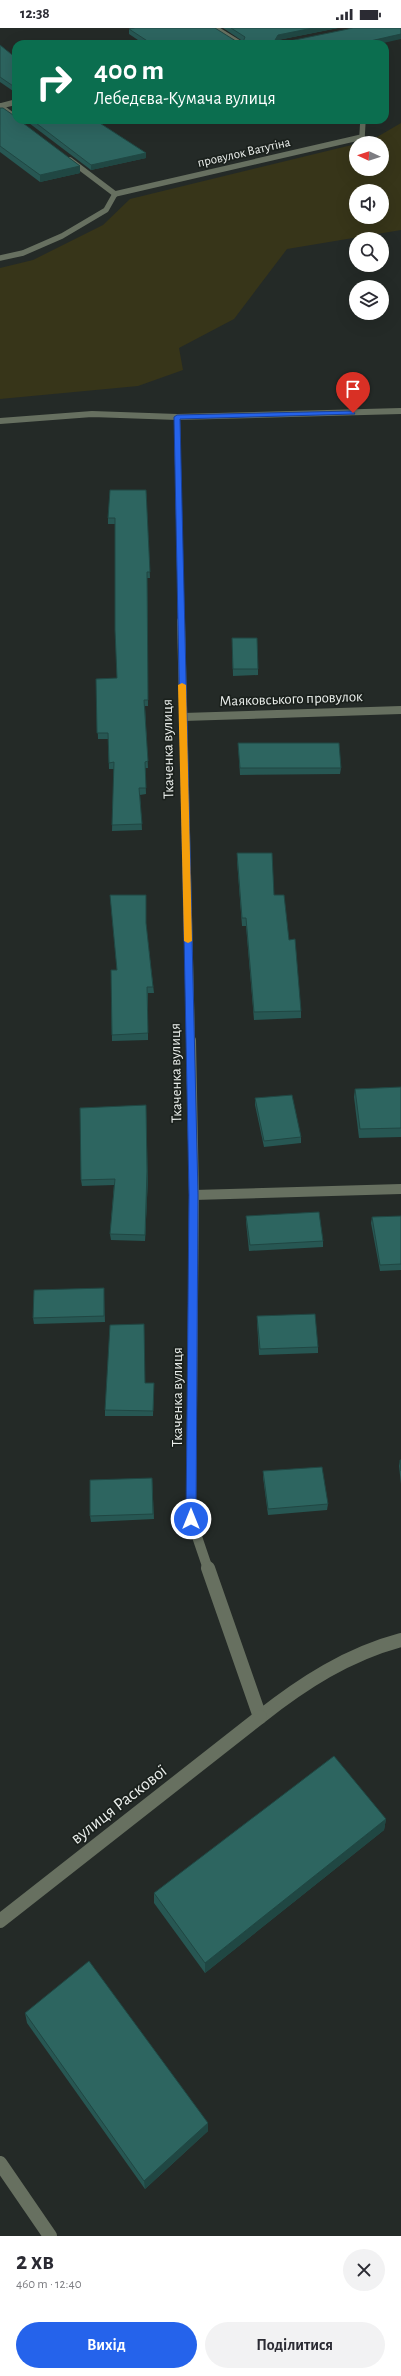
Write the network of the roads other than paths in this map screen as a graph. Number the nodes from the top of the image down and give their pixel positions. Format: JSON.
{"nodes":[{"id":1,"x":216,"y":28,"type":"edge"},
{"id":2,"x":235,"y":40,"type":"edge"},
{"id":3,"x":12,"y":103,"type":"edge"},
{"id":4,"x":0,"y":106,"type":"edge"},
{"id":5,"x":12,"y":115,"type":"edge"},
{"id":6,"x":363,"y":124,"type":"edge"},
{"id":7,"x":67,"y":157,"type":"edge"},
{"id":8,"x":115,"y":194,"type":"junction"},
{"id":9,"x":0,"y":258,"type":"edge"},
{"id":10,"x":401,"y":411,"type":"edge"},
{"id":11,"x":177,"y":417,"type":"junction"},
{"id":12,"x":0,"y":421,"type":"edge"},
{"id":13,"x":401,"y":710,"type":"edge"},
{"id":14,"x":183,"y":717,"type":"junction"},
{"id":15,"x":401,"y":1189,"type":"edge"},
{"id":16,"x":194,"y":1195,"type":"junction"},
{"id":17,"x":401,"y":1640,"type":"edge"},
{"id":18,"x":260,"y":1717,"type":"junction"},
{"id":19,"x":0,"y":1921,"type":"edge"},
{"id":20,"x":0,"y":2163,"type":"edge"},
{"id":21,"x":50,"y":2236,"type":"edge"}],
"edges":[{"from":1,"to":2,"type":"street"},
{"from":3,"to":4,"type":"street"},
{"from":4,"to":5,"type":"street"},
{"from":6,"to":8,"type":"street","name":"провулок Ватутіна"},
{"from":7,"to":8,"type":"street"},
{"from":8,"to":9,"type":"street"},
{"from":10,"to":11,"type":"street"},
{"from":11,"to":12,"type":"street"},
{"from":11,"to":14,"type":"street","name":"Ткаченка вулиця"},
{"from":13,"to":14,"type":"street","name":"Маяковського провулок"},
{"from":14,"to":16,"type":"street","name":"Ткаченка вулиця"},
{"from":15,"to":16,"type":"street"},
{"from":16,"to":18,"type":"street","name":"Ткаченка вулиця"},
{"from":17,"to":18,"type":"street","name":"вулиця Раскової"},
{"from":18,"to":19,"type":"street","name":"вулиця Раскової"},
{"from":20,"to":21,"type":"street"}]}
